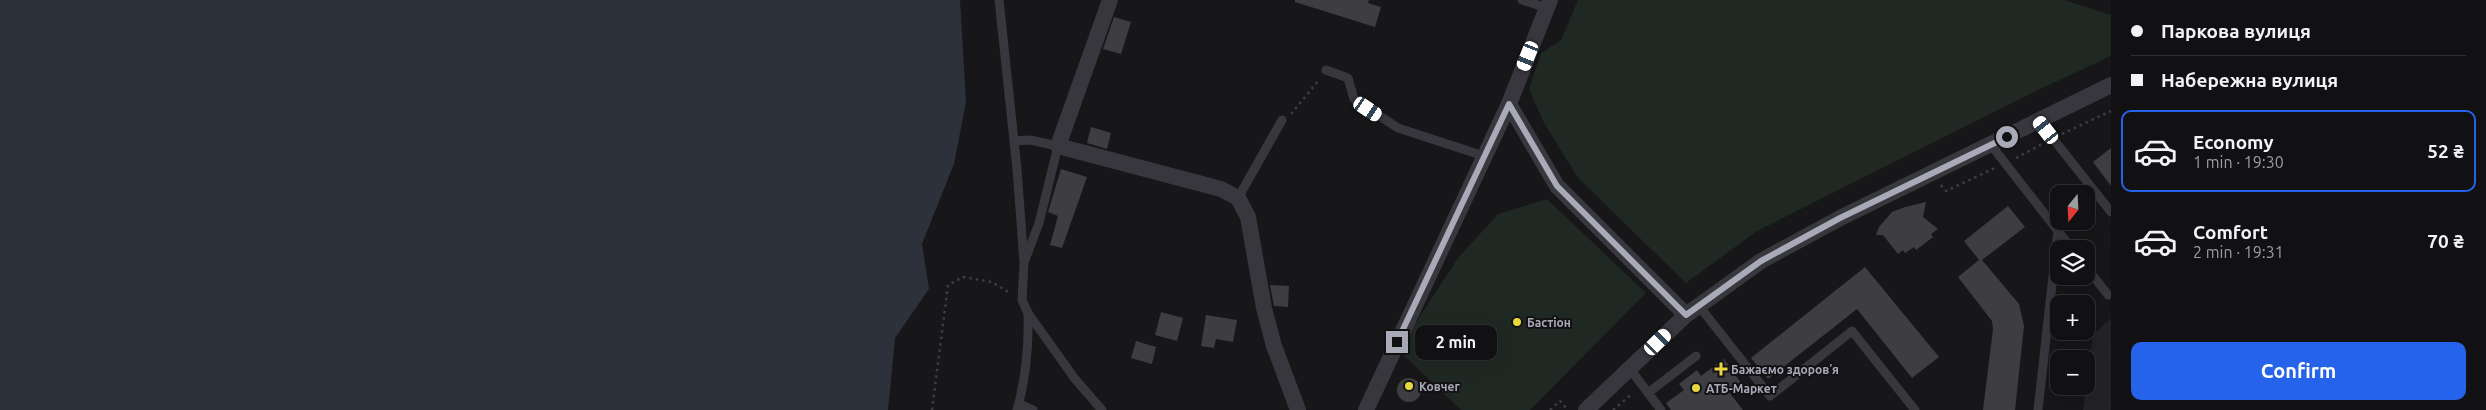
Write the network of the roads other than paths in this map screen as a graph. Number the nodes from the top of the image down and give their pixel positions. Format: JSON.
{"nodes":[{"id":1,"x":999,"y":0,"type":"edge"},
{"id":2,"x":1110,"y":0,"type":"edge"},
{"id":3,"x":1522,"y":0,"type":"edge"},
{"id":4,"x":1549,"y":4,"type":"edge"},
{"id":5,"x":1326,"y":70,"type":"road end"},
{"id":6,"x":2111,"y":84,"type":"edge"},
{"id":7,"x":1509,"y":104,"type":"junction"},
{"id":8,"x":1282,"y":120,"type":"road end"},
{"id":9,"x":2039,"y":121,"type":"junction"},
{"id":10,"x":1014,"y":141,"type":"junction"},
{"id":11,"x":1991,"y":145,"type":"junction"},
{"id":12,"x":1058,"y":146,"type":"junction"},
{"id":13,"x":1484,"y":156,"type":"junction"},
{"id":14,"x":1238,"y":198,"type":"junction"},
{"id":15,"x":2111,"y":212,"type":"edge"},
{"id":16,"x":2058,"y":231,"type":"junction"},
{"id":17,"x":2065,"y":240,"type":"edge"},
{"id":18,"x":1024,"y":263,"type":"junction"},
{"id":19,"x":2095,"y":278,"type":"edge"},
{"id":20,"x":2108,"y":295,"type":"dead end"},
{"id":21,"x":1692,"y":310,"type":"junction"},
{"id":22,"x":1028,"y":313,"type":"junction"},
{"id":23,"x":1696,"y":356,"type":"dead end"},
{"id":24,"x":1630,"y":369,"type":"junction"},
{"id":25,"x":1648,"y":394,"type":"junction"},
{"id":26,"x":1018,"y":407,"type":"edge"},
{"id":27,"x":1033,"y":410,"type":"edge"},
{"id":28,"x":1102,"y":410,"type":"edge"},
{"id":29,"x":1298,"y":410,"type":"edge"},
{"id":30,"x":1366,"y":410,"type":"edge"},
{"id":31,"x":1586,"y":410,"type":"edge"},
{"id":32,"x":1661,"y":410,"type":"edge"},
{"id":33,"x":1915,"y":410,"type":"edge"},
{"id":34,"x":2038,"y":410,"type":"edge"}],
"edges":[{"from":1,"to":10,"type":"lane"},
{"from":2,"to":12,"type":"street"},
{"from":3,"to":4,"type":"lane"},
{"from":4,"to":7,"type":"street"},
{"from":5,"to":13,"type":"lane"},
{"from":6,"to":9,"type":"street"},
{"from":7,"to":13,"type":"street"},
{"from":7,"to":21,"type":"street"},
{"from":8,"to":14,"type":"lane"},
{"from":9,"to":11,"type":"street"},
{"from":9,"to":15,"type":"lane"},
{"from":10,"to":12,"type":"lane"},
{"from":10,"to":18,"type":"lane"},
{"from":11,"to":16,"type":"lane"},
{"from":11,"to":21,"type":"street"},
{"from":12,"to":14,"type":"street"},
{"from":12,"to":18,"type":"lane"},
{"from":13,"to":30,"type":"street"},
{"from":14,"to":29,"type":"street"},
{"from":16,"to":17,"type":"lane"},
{"from":16,"to":34,"type":"lane"},
{"from":18,"to":22,"type":"lane"},
{"from":19,"to":20,"type":"lane"},
{"from":21,"to":24,"type":"street"},
{"from":21,"to":33,"type":"lane"},
{"from":22,"to":26,"type":"lane"},
{"from":22,"to":28,"type":"lane"},
{"from":23,"to":25,"type":"lane"},
{"from":24,"to":25,"type":"lane"},
{"from":24,"to":31,"type":"street"},
{"from":25,"to":32,"type":"lane"},
{"from":26,"to":27,"type":"lane"}]}
